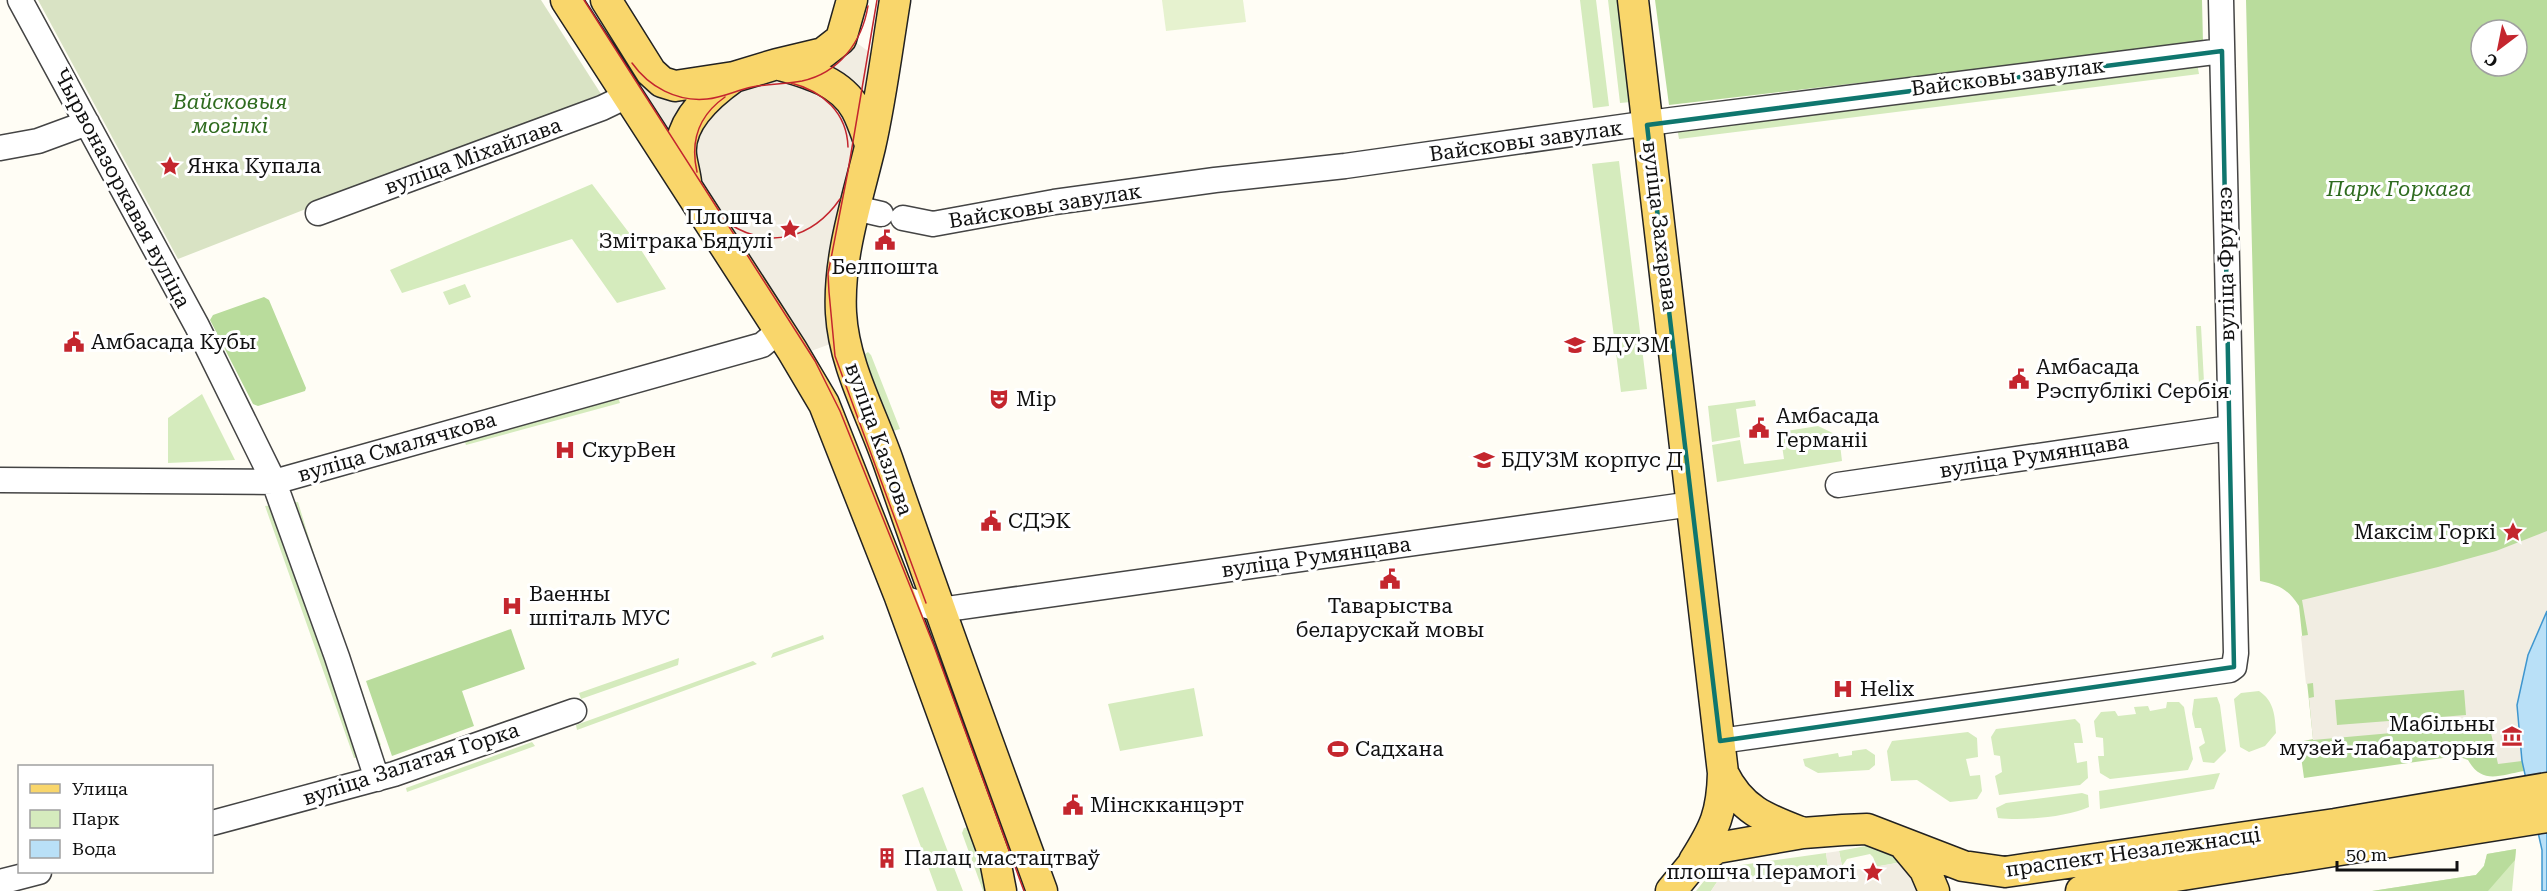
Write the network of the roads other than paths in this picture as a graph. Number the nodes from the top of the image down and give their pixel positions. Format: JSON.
{"nodes":[{"id":1,"x":20,"y":0,"type":"edge"},
{"id":2,"x":566,"y":0,"type":"edge"},
{"id":3,"x":606,"y":0,"type":"edge"},
{"id":4,"x":852,"y":0,"type":"edge"},
{"id":5,"x":895,"y":0,"type":"edge"},
{"id":6,"x":1633,"y":0,"type":"edge"},
{"id":7,"x":2221,"y":0,"type":"edge"},
{"id":8,"x":2222,"y":51,"type":"junction"},
{"id":9,"x":777,"y":64,"type":"junction"},
{"id":10,"x":734,"y":77,"type":"junction"},
{"id":11,"x":627,"y":96,"type":"junction"},
{"id":12,"x":87,"y":123,"type":"junction"},
{"id":13,"x":1647,"y":124,"type":"junction"},
{"id":14,"x":870,"y":144,"type":"junction"},
{"id":15,"x":0,"y":148,"type":"edge"},
{"id":16,"x":687,"y":187,"type":"junction"},
{"id":17,"x":318,"y":213,"type":"dead end"},
{"id":18,"x":880,"y":213,"type":"junction"},
{"id":19,"x":779,"y":331,"type":"junction"},
{"id":20,"x":2230,"y":428,"type":"junction"},
{"id":21,"x":0,"y":480,"type":"edge"},
{"id":22,"x":274,"y":482,"type":"junction"},
{"id":23,"x":1838,"y":485,"type":"dead end"},
{"id":24,"x":1692,"y":504,"type":"junction"},
{"id":25,"x":900,"y":597,"type":"junction"},
{"id":26,"x":940,"y":610,"type":"junction"},
{"id":27,"x":574,"y":711,"type":"dead end"},
{"id":28,"x":1720,"y":741,"type":"junction"},
{"id":29,"x":1723,"y":773,"type":"junction"},
{"id":30,"x":377,"y":779,"type":"junction"},
{"id":31,"x":2547,"y":788,"type":"edge"},
{"id":32,"x":2495,"y":811,"type":"junction"},
{"id":33,"x":2547,"y":817,"type":"edge"},
{"id":34,"x":213,"y":823,"type":"edge"},
{"id":35,"x":1803,"y":833,"type":"junction"},
{"id":36,"x":1897,"y":841,"type":"junction"},
{"id":37,"x":35,"y":873,"type":"edge"},
{"id":38,"x":0,"y":882,"type":"edge"},
{"id":39,"x":1679,"y":882,"type":"edge"},
{"id":40,"x":1001,"y":891,"type":"edge"},
{"id":41,"x":1042,"y":891,"type":"edge"},
{"id":42,"x":1934,"y":891,"type":"edge"},
{"id":43,"x":2081,"y":891,"type":"edge"}],
"edges":[{"from":1,"to":12,"type":"street","name":"Чырвоназоркавая вуліца"},
{"from":2,"to":11,"type":"main road","name":"вуліца Казлова"},
{"from":3,"to":10,"type":"main road","name":"вуліца Казлова"},
{"from":4,"to":9,"type":"main road","name":"вуліца Казлова"},
{"from":5,"to":14,"type":"main road","name":"вуліца Казлова"},
{"from":6,"to":13,"type":"main road","name":"вуліца Захарава"},
{"from":7,"to":8,"type":"street","name":"вуліца Фрунзэ"},
{"from":8,"to":13,"type":"street","name":"Вайсковы завулак"},
{"from":8,"to":20,"type":"street","name":"вуліца Фрунзэ"},
{"from":9,"to":10,"type":"main road","name":"вуліца Казлова"},
{"from":9,"to":14,"type":"main road"},
{"from":10,"to":16,"type":"main road","name":"вуліца Казлова"},
{"from":11,"to":16,"type":"main road","name":"вуліца Казлова"},
{"from":11,"to":17,"type":"street","name":"вуліца Міхайлава"},
{"from":12,"to":15,"type":"street"},
{"from":12,"to":22,"type":"street","name":"Чырвоназоркавая вуліца"},
{"from":13,"to":18,"type":"street","name":"Вайсковы завулак"},
{"from":13,"to":24,"type":"main road","name":"вуліца Захарава"},
{"from":14,"to":18,"type":"main road","name":"вуліца Казлова"},
{"from":16,"to":19,"type":"main road","name":"вуліца Казлова"},
{"from":18,"to":26,"type":"main road","name":"вуліца Казлова"},
{"from":19,"to":22,"type":"street","name":"вуліца Смалячкова"},
{"from":19,"to":25,"type":"main road","name":"вуліца Казлова"},
{"from":20,"to":23,"type":"street","name":"вуліца Румянцава"},
{"from":20,"to":28,"type":"street","name":"вуліца Фрунзэ"},
{"from":21,"to":22,"type":"street","name":"вуліца Смалячкова"},
{"from":22,"to":30,"type":"street","name":"Чырвоназоркавая вуліца"},
{"from":24,"to":26,"type":"street","name":"вуліца Румянцава"},
{"from":24,"to":28,"type":"main road","name":"вуліца Захарава"},
{"from":25,"to":26,"type":"street"},
{"from":25,"to":40,"type":"main road","name":"вуліца Казлова"},
{"from":26,"to":41,"type":"main road","name":"вуліца Казлова"},
{"from":27,"to":30,"type":"street","name":"вуліца Залатая Горка"},
{"from":28,"to":29,"type":"main road","name":"вуліца Захарава"},
{"from":29,"to":35,"type":"main road"},
{"from":29,"to":39,"type":"main road","name":"вуліца Захарава"},
{"from":30,"to":34,"type":"street","name":"вуліца Залатая Горка"},
{"from":31,"to":32,"type":"main road","name":"праспект Незалежнасці"},
{"from":32,"to":33,"type":"main road","name":"праспект Незалежнасці"},
{"from":32,"to":36,"type":"main road","name":"праспект Незалежнасці"},
{"from":32,"to":43,"type":"main road","name":"праспект Незалежнасці"},
{"from":35,"to":36,"type":"main road","name":"праспект Незалежнасці"},
{"from":35,"to":39,"type":"main road","name":"праспект Незалежнасці"},
{"from":36,"to":42,"type":"main road"},
{"from":37,"to":38,"type":"street"}]}
